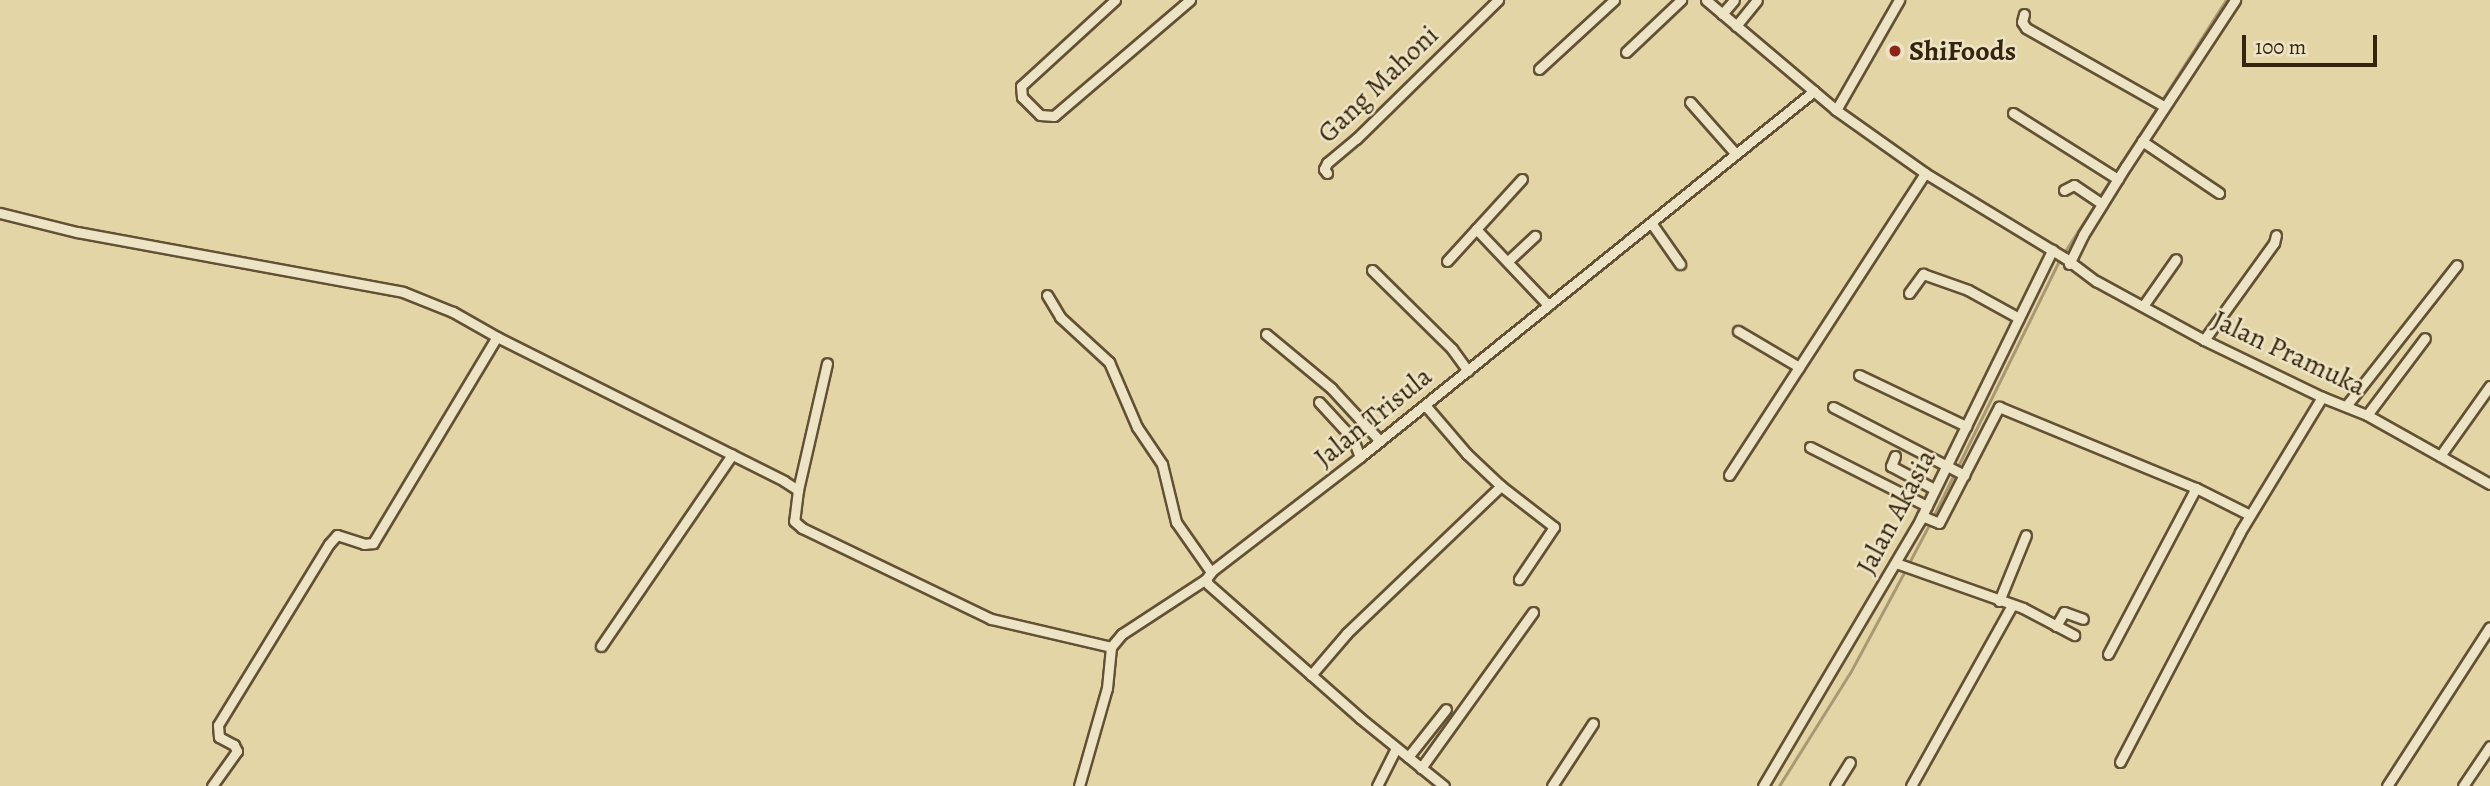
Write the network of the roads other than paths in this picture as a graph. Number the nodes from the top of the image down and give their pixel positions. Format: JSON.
{"nodes":[{"id":1,"x":1115,"y":0,"type":"edge"},
{"id":2,"x":1190,"y":0,"type":"edge"},
{"id":3,"x":1498,"y":0,"type":"edge"},
{"id":4,"x":1614,"y":0,"type":"edge"},
{"id":5,"x":1681,"y":0,"type":"edge"},
{"id":6,"x":1706,"y":0,"type":"edge"},
{"id":7,"x":1734,"y":0,"type":"edge"},
{"id":8,"x":1757,"y":0,"type":"edge"},
{"id":9,"x":1899,"y":0,"type":"edge"},
{"id":10,"x":2235,"y":0,"type":"edge"},
{"id":11,"x":1722,"y":14,"type":"junction"},
{"id":12,"x":2024,"y":14,"type":"dead end"},
{"id":13,"x":1736,"y":26,"type":"junction"},
{"id":14,"x":1626,"y":52,"type":"dead end"},
{"id":15,"x":1539,"y":69,"type":"dead end"},
{"id":16,"x":1814,"y":91,"type":"junction"},
{"id":17,"x":1690,"y":102,"type":"dead end"},
{"id":18,"x":2160,"y":103,"type":"junction"},
{"id":19,"x":1836,"y":110,"type":"junction"},
{"id":20,"x":2013,"y":113,"type":"dead end"},
{"id":21,"x":2142,"y":141,"type":"junction"},
{"id":22,"x":1736,"y":154,"type":"junction"},
{"id":23,"x":1327,"y":173,"type":"dead end"},
{"id":24,"x":1925,"y":173,"type":"junction"},
{"id":25,"x":2112,"y":175,"type":"junction"},
{"id":26,"x":1522,"y":179,"type":"dead end"},
{"id":27,"x":2064,"y":190,"type":"dead end"},
{"id":28,"x":2219,"y":193,"type":"dead end"},
{"id":29,"x":2097,"y":200,"type":"junction"},
{"id":30,"x":0,"y":213,"type":"edge"},
{"id":31,"x":1652,"y":224,"type":"junction"},
{"id":32,"x":1476,"y":229,"type":"junction"},
{"id":33,"x":2276,"y":235,"type":"dead end"},
{"id":34,"x":1535,"y":236,"type":"dead end"},
{"id":35,"x":2054,"y":251,"type":"junction"},
{"id":36,"x":2176,"y":259,"type":"dead end"},
{"id":37,"x":1447,"y":261,"type":"dead end"},
{"id":38,"x":1508,"y":261,"type":"junction"},
{"id":39,"x":2067,"y":261,"type":"junction"},
{"id":40,"x":1680,"y":264,"type":"dead end"},
{"id":41,"x":2457,"y":265,"type":"dead end"},
{"id":42,"x":1372,"y":270,"type":"dead end"},
{"id":43,"x":1909,"y":293,"type":"dead end"},
{"id":44,"x":1047,"y":295,"type":"dead end"},
{"id":45,"x":1548,"y":305,"type":"junction"},
{"id":46,"x":2143,"y":306,"type":"junction"},
{"id":47,"x":2019,"y":318,"type":"junction"},
{"id":48,"x":1738,"y":331,"type":"dead end"},
{"id":49,"x":1266,"y":334,"type":"dead end"},
{"id":50,"x":497,"y":337,"type":"junction"},
{"id":51,"x":2425,"y":338,"type":"dead end"},
{"id":52,"x":2204,"y":340,"type":"junction"},
{"id":53,"x":827,"y":363,"type":"dead end"},
{"id":54,"x":1799,"y":367,"type":"junction"},
{"id":55,"x":1468,"y":371,"type":"junction"},
{"id":56,"x":1859,"y":375,"type":"dead end"},
{"id":57,"x":2490,"y":386,"type":"edge"},
{"id":58,"x":2322,"y":397,"type":"junction"},
{"id":59,"x":1319,"y":401,"type":"dead end"},
{"id":60,"x":1425,"y":405,"type":"junction"},
{"id":61,"x":2346,"y":406,"type":"junction"},
{"id":62,"x":1833,"y":407,"type":"dead end"},
{"id":63,"x":2367,"y":415,"type":"junction"},
{"id":64,"x":1966,"y":426,"type":"junction"},
{"id":65,"x":1380,"y":441,"type":"junction"},
{"id":66,"x":1810,"y":447,"type":"dead end"},
{"id":67,"x":732,"y":455,"type":"junction"},
{"id":68,"x":1895,"y":456,"type":"dead end"},
{"id":69,"x":2440,"y":456,"type":"junction"},
{"id":70,"x":1360,"y":457,"type":"junction"},
{"id":71,"x":1947,"y":467,"type":"junction"},
{"id":72,"x":1729,"y":475,"type":"dead end"},
{"id":73,"x":1964,"y":475,"type":"junction"},
{"id":74,"x":2490,"y":484,"type":"edge"},
{"id":75,"x":792,"y":486,"type":"junction"},
{"id":76,"x":1501,"y":486,"type":"junction"},
{"id":77,"x":2196,"y":488,"type":"junction"},
{"id":78,"x":1934,"y":489,"type":"junction"},
{"id":79,"x":1927,"y":506,"type":"junction"},
{"id":80,"x":2249,"y":515,"type":"junction"},
{"id":81,"x":1924,"y":517,"type":"junction"},
{"id":82,"x":2026,"y":535,"type":"dead end"},
{"id":83,"x":1900,"y":566,"type":"junction"},
{"id":84,"x":1209,"y":576,"type":"junction"},
{"id":85,"x":1519,"y":579,"type":"dead end"},
{"id":86,"x":1999,"y":601,"type":"junction"},
{"id":87,"x":2012,"y":605,"type":"junction"},
{"id":88,"x":1533,"y":612,"type":"dead end"},
{"id":89,"x":2083,"y":619,"type":"dead end"},
{"id":90,"x":2056,"y":626,"type":"junction"},
{"id":91,"x":2490,"y":627,"type":"edge"},
{"id":92,"x":2074,"y":635,"type":"dead end"},
{"id":93,"x":601,"y":646,"type":"dead end"},
{"id":94,"x":1111,"y":647,"type":"junction"},
{"id":95,"x":2108,"y":654,"type":"dead end"},
{"id":96,"x":1311,"y":675,"type":"junction"},
{"id":97,"x":1447,"y":709,"type":"dead end"},
{"id":98,"x":1593,"y":723,"type":"dead end"},
{"id":99,"x":2490,"y":746,"type":"edge"},
{"id":100,"x":1396,"y":748,"type":"junction"},
{"id":101,"x":1408,"y":757,"type":"junction"},
{"id":102,"x":1850,"y":762,"type":"dead end"},
{"id":103,"x":2120,"y":762,"type":"dead end"},
{"id":104,"x":1421,"y":768,"type":"junction"},
{"id":105,"x":212,"y":786,"type":"edge"},
{"id":106,"x":1079,"y":786,"type":"edge"},
{"id":107,"x":1377,"y":786,"type":"edge"},
{"id":108,"x":1444,"y":786,"type":"edge"},
{"id":109,"x":1552,"y":786,"type":"edge"},
{"id":110,"x":1763,"y":786,"type":"edge"},
{"id":111,"x":1835,"y":786,"type":"edge"},
{"id":112,"x":1911,"y":786,"type":"edge"},
{"id":113,"x":2387,"y":786,"type":"edge"},
{"id":114,"x":2463,"y":786,"type":"edge"}],
"edges":[{"from":1,"to":2,"type":"street"},
{"from":3,"to":23,"type":"street","name":"Gang Mahoni"},
{"from":4,"to":15,"type":"street"},
{"from":5,"to":14,"type":"street"},
{"from":6,"to":11,"type":"street"},
{"from":7,"to":11,"type":"street"},
{"from":8,"to":13,"type":"street"},
{"from":9,"to":19,"type":"street"},
{"from":10,"to":18,"type":"street"},
{"from":11,"to":13,"type":"street"},
{"from":12,"to":18,"type":"street"},
{"from":13,"to":16,"type":"street"},
{"from":16,"to":19,"type":"street"},
{"from":16,"to":22,"type":"street","name":"Jalan Trisula"},
{"from":17,"to":22,"type":"street"},
{"from":18,"to":21,"type":"street"},
{"from":19,"to":24,"type":"street"},
{"from":20,"to":25,"type":"street"},
{"from":21,"to":25,"type":"street"},
{"from":21,"to":28,"type":"street"},
{"from":22,"to":31,"type":"street","name":"Jalan Trisula"},
{"from":24,"to":35,"type":"street"},
{"from":24,"to":54,"type":"street"},
{"from":25,"to":29,"type":"street"},
{"from":26,"to":32,"type":"street"},
{"from":27,"to":29,"type":"street"},
{"from":29,"to":39,"type":"street"},
{"from":30,"to":50,"type":"street"},
{"from":31,"to":40,"type":"street"},
{"from":31,"to":45,"type":"street","name":"Jalan Trisula"},
{"from":32,"to":37,"type":"street"},
{"from":32,"to":38,"type":"street"},
{"from":33,"to":52,"type":"street"},
{"from":34,"to":38,"type":"street"},
{"from":35,"to":39,"type":"street","name":"Jalan Pramuka"},
{"from":35,"to":47,"type":"street","name":"Jalan Akasia"},
{"from":36,"to":46,"type":"street"},
{"from":38,"to":45,"type":"street"},
{"from":39,"to":46,"type":"street","name":"Jalan Pramuka"},
{"from":41,"to":61,"type":"street"},
{"from":42,"to":55,"type":"street"},
{"from":43,"to":47,"type":"street"},
{"from":44,"to":84,"type":"street"},
{"from":45,"to":55,"type":"street","name":"Jalan Trisula"},
{"from":46,"to":52,"type":"street","name":"Jalan Pramuka"},
{"from":47,"to":64,"type":"street","name":"Jalan Akasia"},
{"from":48,"to":54,"type":"street"},
{"from":49,"to":65,"type":"street"},
{"from":50,"to":67,"type":"street"},
{"from":50,"to":105,"type":"street"},
{"from":51,"to":63,"type":"street"},
{"from":52,"to":58,"type":"street","name":"Jalan Pramuka"},
{"from":53,"to":75,"type":"street"},
{"from":54,"to":72,"type":"street"},
{"from":55,"to":60,"type":"street","name":"Jalan Trisula"},
{"from":56,"to":64,"type":"street"},
{"from":57,"to":69,"type":"street"},
{"from":58,"to":61,"type":"street","name":"Jalan Pramuka"},
{"from":58,"to":80,"type":"street"},
{"from":59,"to":70,"type":"street"},
{"from":60,"to":65,"type":"street","name":"Jalan Trisula"},
{"from":60,"to":76,"type":"street"},
{"from":61,"to":63,"type":"street","name":"Jalan Pramuka"},
{"from":62,"to":71,"type":"street"},
{"from":63,"to":69,"type":"street","name":"Jalan Pramuka"},
{"from":64,"to":71,"type":"street","name":"Jalan Akasia"},
{"from":65,"to":70,"type":"street","name":"Jalan Trisula"},
{"from":66,"to":79,"type":"street"},
{"from":67,"to":75,"type":"street"},
{"from":67,"to":93,"type":"street"},
{"from":68,"to":78,"type":"street"},
{"from":69,"to":74,"type":"street","name":"Jalan Pramuka"},
{"from":70,"to":84,"type":"street","name":"Jalan Trisula"},
{"from":71,"to":73,"type":"street"},
{"from":71,"to":78,"type":"street","name":"Jalan Akasia"},
{"from":73,"to":77,"type":"street"},
{"from":73,"to":81,"type":"street"},
{"from":75,"to":94,"type":"street"},
{"from":76,"to":85,"type":"street"},
{"from":76,"to":96,"type":"street"},
{"from":77,"to":80,"type":"street"},
{"from":77,"to":95,"type":"street"},
{"from":78,"to":79,"type":"street","name":"Jalan Akasia"},
{"from":79,"to":81,"type":"street","name":"Jalan Akasia"},
{"from":80,"to":103,"type":"street"},
{"from":81,"to":83,"type":"street","name":"Jalan Akasia"},
{"from":82,"to":86,"type":"street"},
{"from":83,"to":86,"type":"street"},
{"from":83,"to":110,"type":"street","name":"Jalan Akasia"},
{"from":84,"to":94,"type":"street","name":"Jalan Trisula"},
{"from":84,"to":96,"type":"street"},
{"from":86,"to":87,"type":"street"},
{"from":87,"to":90,"type":"street"},
{"from":87,"to":112,"type":"street"},
{"from":88,"to":104,"type":"street"},
{"from":89,"to":90,"type":"street"},
{"from":90,"to":92,"type":"street"},
{"from":91,"to":113,"type":"street"},
{"from":94,"to":106,"type":"street"},
{"from":96,"to":100,"type":"street"},
{"from":97,"to":101,"type":"street"},
{"from":98,"to":109,"type":"street"},
{"from":99,"to":114,"type":"street"},
{"from":100,"to":101,"type":"street"},
{"from":100,"to":107,"type":"street"},
{"from":101,"to":104,"type":"street"},
{"from":102,"to":111,"type":"street"},
{"from":104,"to":108,"type":"street"}]}
